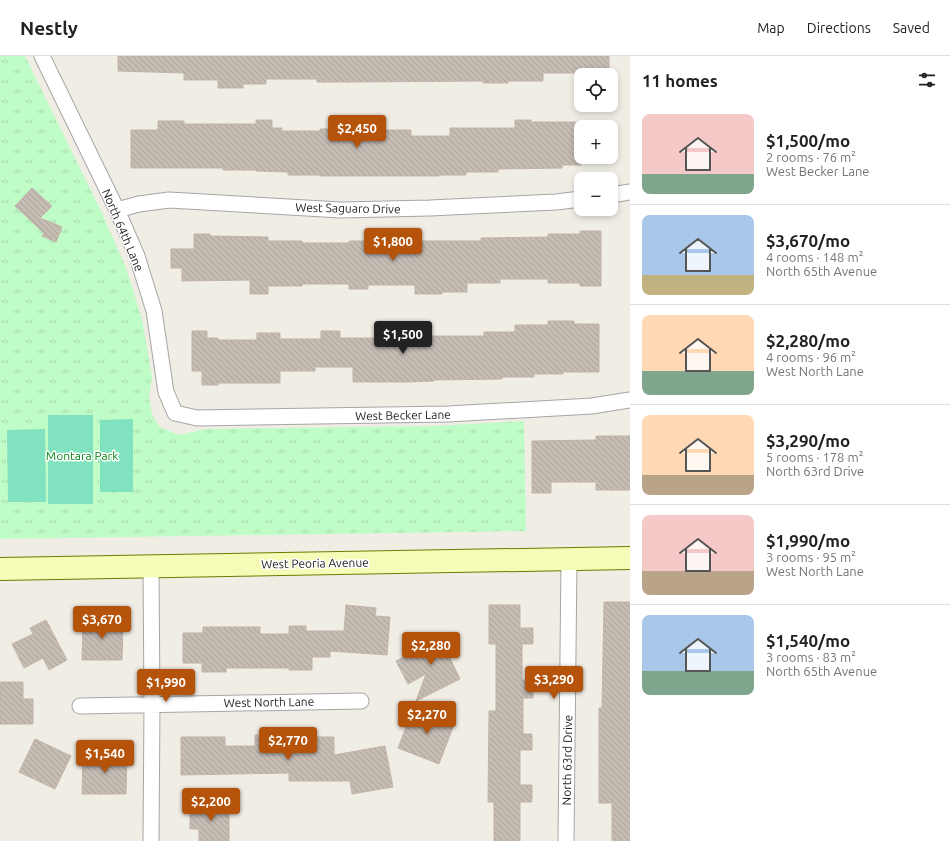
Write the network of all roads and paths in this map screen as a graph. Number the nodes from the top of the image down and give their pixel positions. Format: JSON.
{"nodes":[{"id":1,"x":42,"y":56,"type":"edge"},
{"id":2,"x":630,"y":192,"type":"edge"},
{"id":3,"x":618,"y":194,"type":"edge"},
{"id":4,"x":574,"y":200,"type":"edge"},
{"id":5,"x":117,"y":210,"type":"junction"},
{"id":6,"x":630,"y":400,"type":"edge"},
{"id":7,"x":175,"y":413,"type":"joint"},
{"id":8,"x":630,"y":558,"type":"edge"},
{"id":9,"x":569,"y":559,"type":"junction"},
{"id":10,"x":151,"y":566,"type":"junction"},
{"id":11,"x":0,"y":569,"type":"edge"},
{"id":12,"x":361,"y":701,"type":"dead end"},
{"id":13,"x":152,"y":705,"type":"junction"},
{"id":14,"x":80,"y":706,"type":"dead end"},
{"id":15,"x":152,"y":841,"type":"edge"},
{"id":16,"x":566,"y":841,"type":"edge"}],
"edges":[{"from":1,"to":5,"type":"street","name":"North 64th Lane"},
{"from":2,"to":3,"type":"street"},
{"from":4,"to":5,"type":"street","name":"West Saguaro Drive"},
{"from":5,"to":7,"type":"street","name":"North 64th Lane"},
{"from":6,"to":7,"type":"street","name":"West Becker Lane"},
{"from":8,"to":9,"type":"main road","name":"West Peoria Avenue"},
{"from":9,"to":10,"type":"main road","name":"West Peoria Avenue"},
{"from":9,"to":16,"type":"street","name":"North 63rd Drive"},
{"from":10,"to":11,"type":"main road","name":"West Peoria Avenue"},
{"from":10,"to":13,"type":"street"},
{"from":12,"to":13,"type":"street","name":"West North Lane"},
{"from":13,"to":14,"type":"street","name":"West North Lane"},
{"from":13,"to":15,"type":"street"}]}
